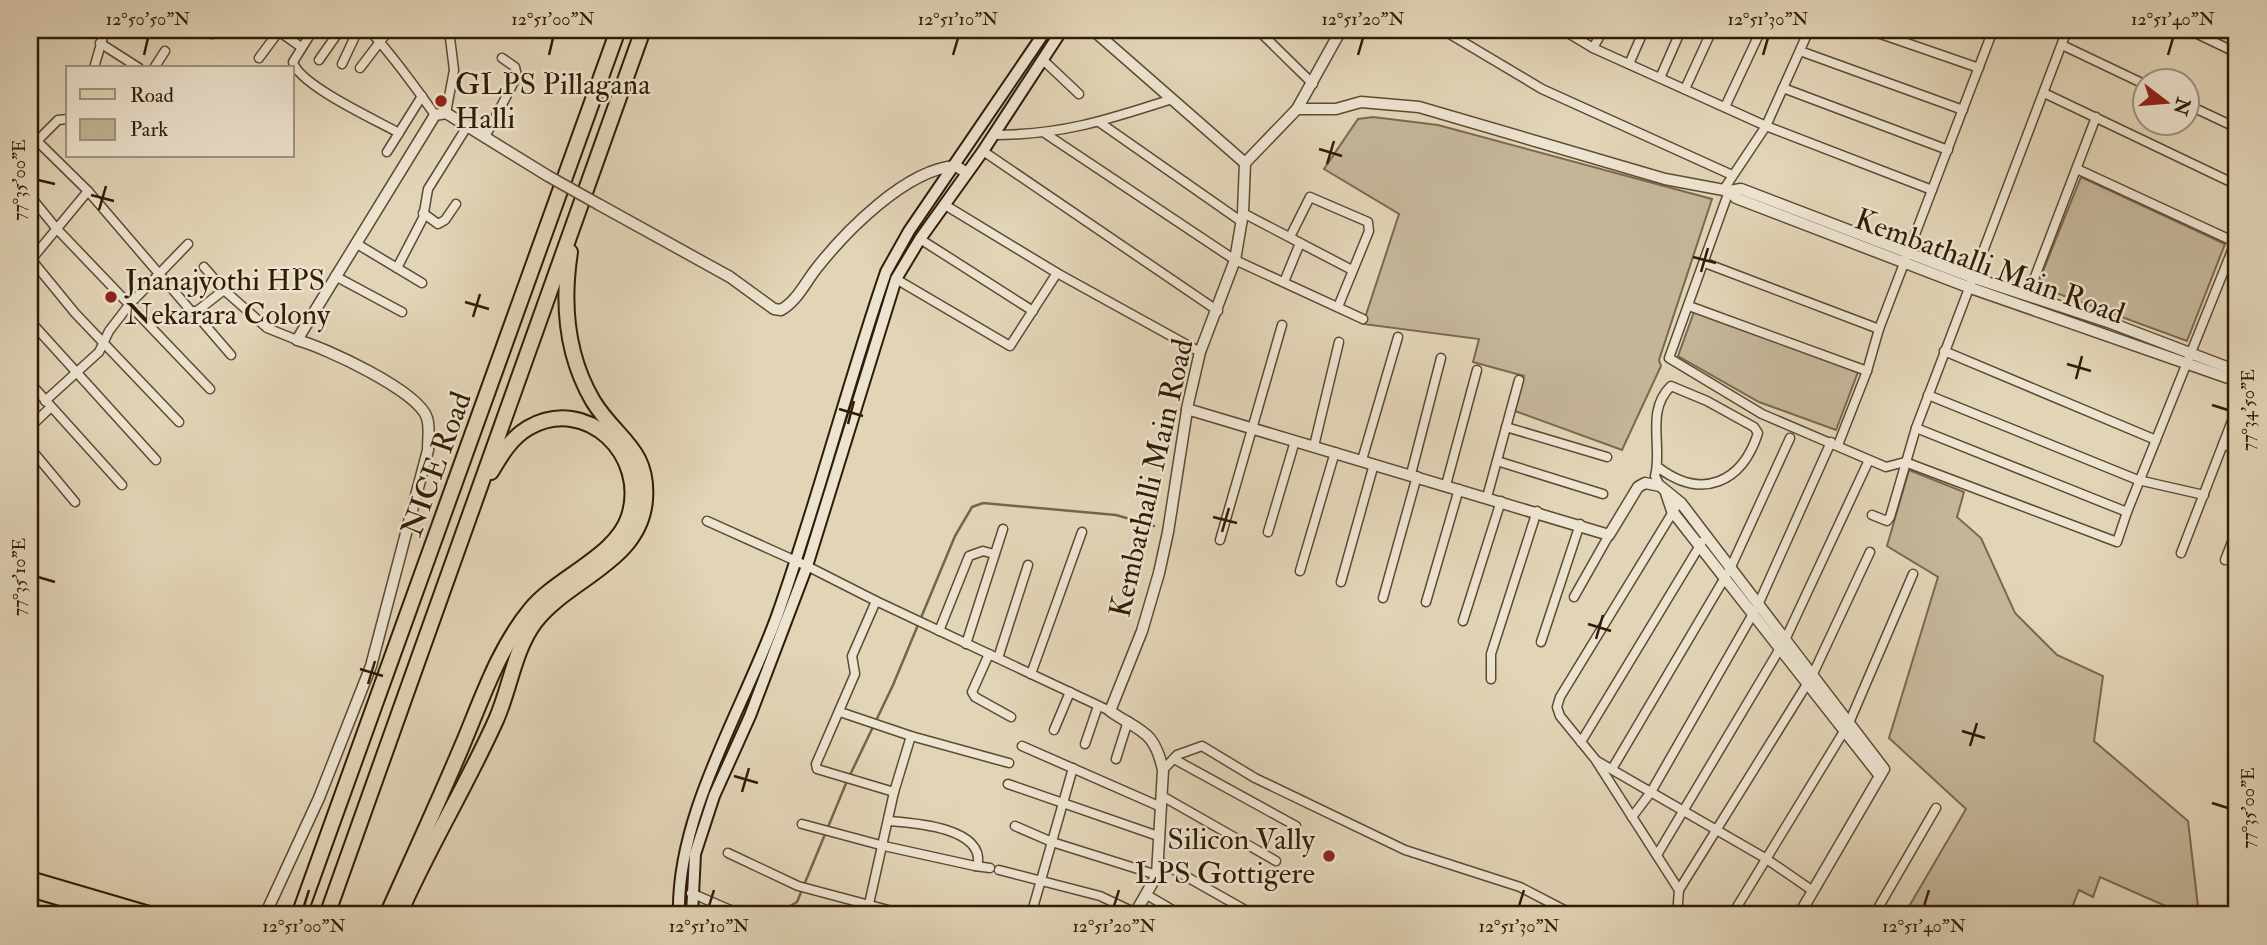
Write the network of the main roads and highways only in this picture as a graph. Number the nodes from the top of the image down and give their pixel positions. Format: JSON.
{"nodes":[{"id":1,"x":618,"y":30,"type":"edge"},
{"id":2,"x":643,"y":30,"type":"edge"},
{"id":3,"x":1046,"y":30,"type":"edge"},
{"id":4,"x":1062,"y":30,"type":"edge"},
{"id":5,"x":575,"y":219,"type":"junction"},
{"id":6,"x":479,"y":490,"type":"junction"},
{"id":7,"x":30,"y":878,"type":"edge"},
{"id":8,"x":30,"y":890,"type":"edge"},
{"id":9,"x":300,"y":913,"type":"edge"},
{"id":10,"x":115,"y":915,"type":"edge"},
{"id":11,"x":156,"y":915,"type":"edge"},
{"id":12,"x":327,"y":915,"type":"edge"},
{"id":13,"x":387,"y":915,"type":"edge"},
{"id":14,"x":399,"y":915,"type":"edge"},
{"id":15,"x":679,"y":915,"type":"edge"},
{"id":16,"x":692,"y":915,"type":"edge"}],
"edges":[{"from":1,"to":9,"type":"highway","name":"NICE Road"},
{"from":2,"to":5,"type":"highway","name":"NICE Road"},
{"from":3,"to":15,"type":"main road"},
{"from":4,"to":16,"type":"main road"},
{"from":5,"to":6,"type":"highway","name":"NICE Road"},
{"from":5,"to":14,"type":"highway"},
{"from":6,"to":12,"type":"highway","name":"NICE Road"},
{"from":6,"to":13,"type":"highway"},
{"from":7,"to":11,"type":"main road"},
{"from":8,"to":10,"type":"main road"}]}
